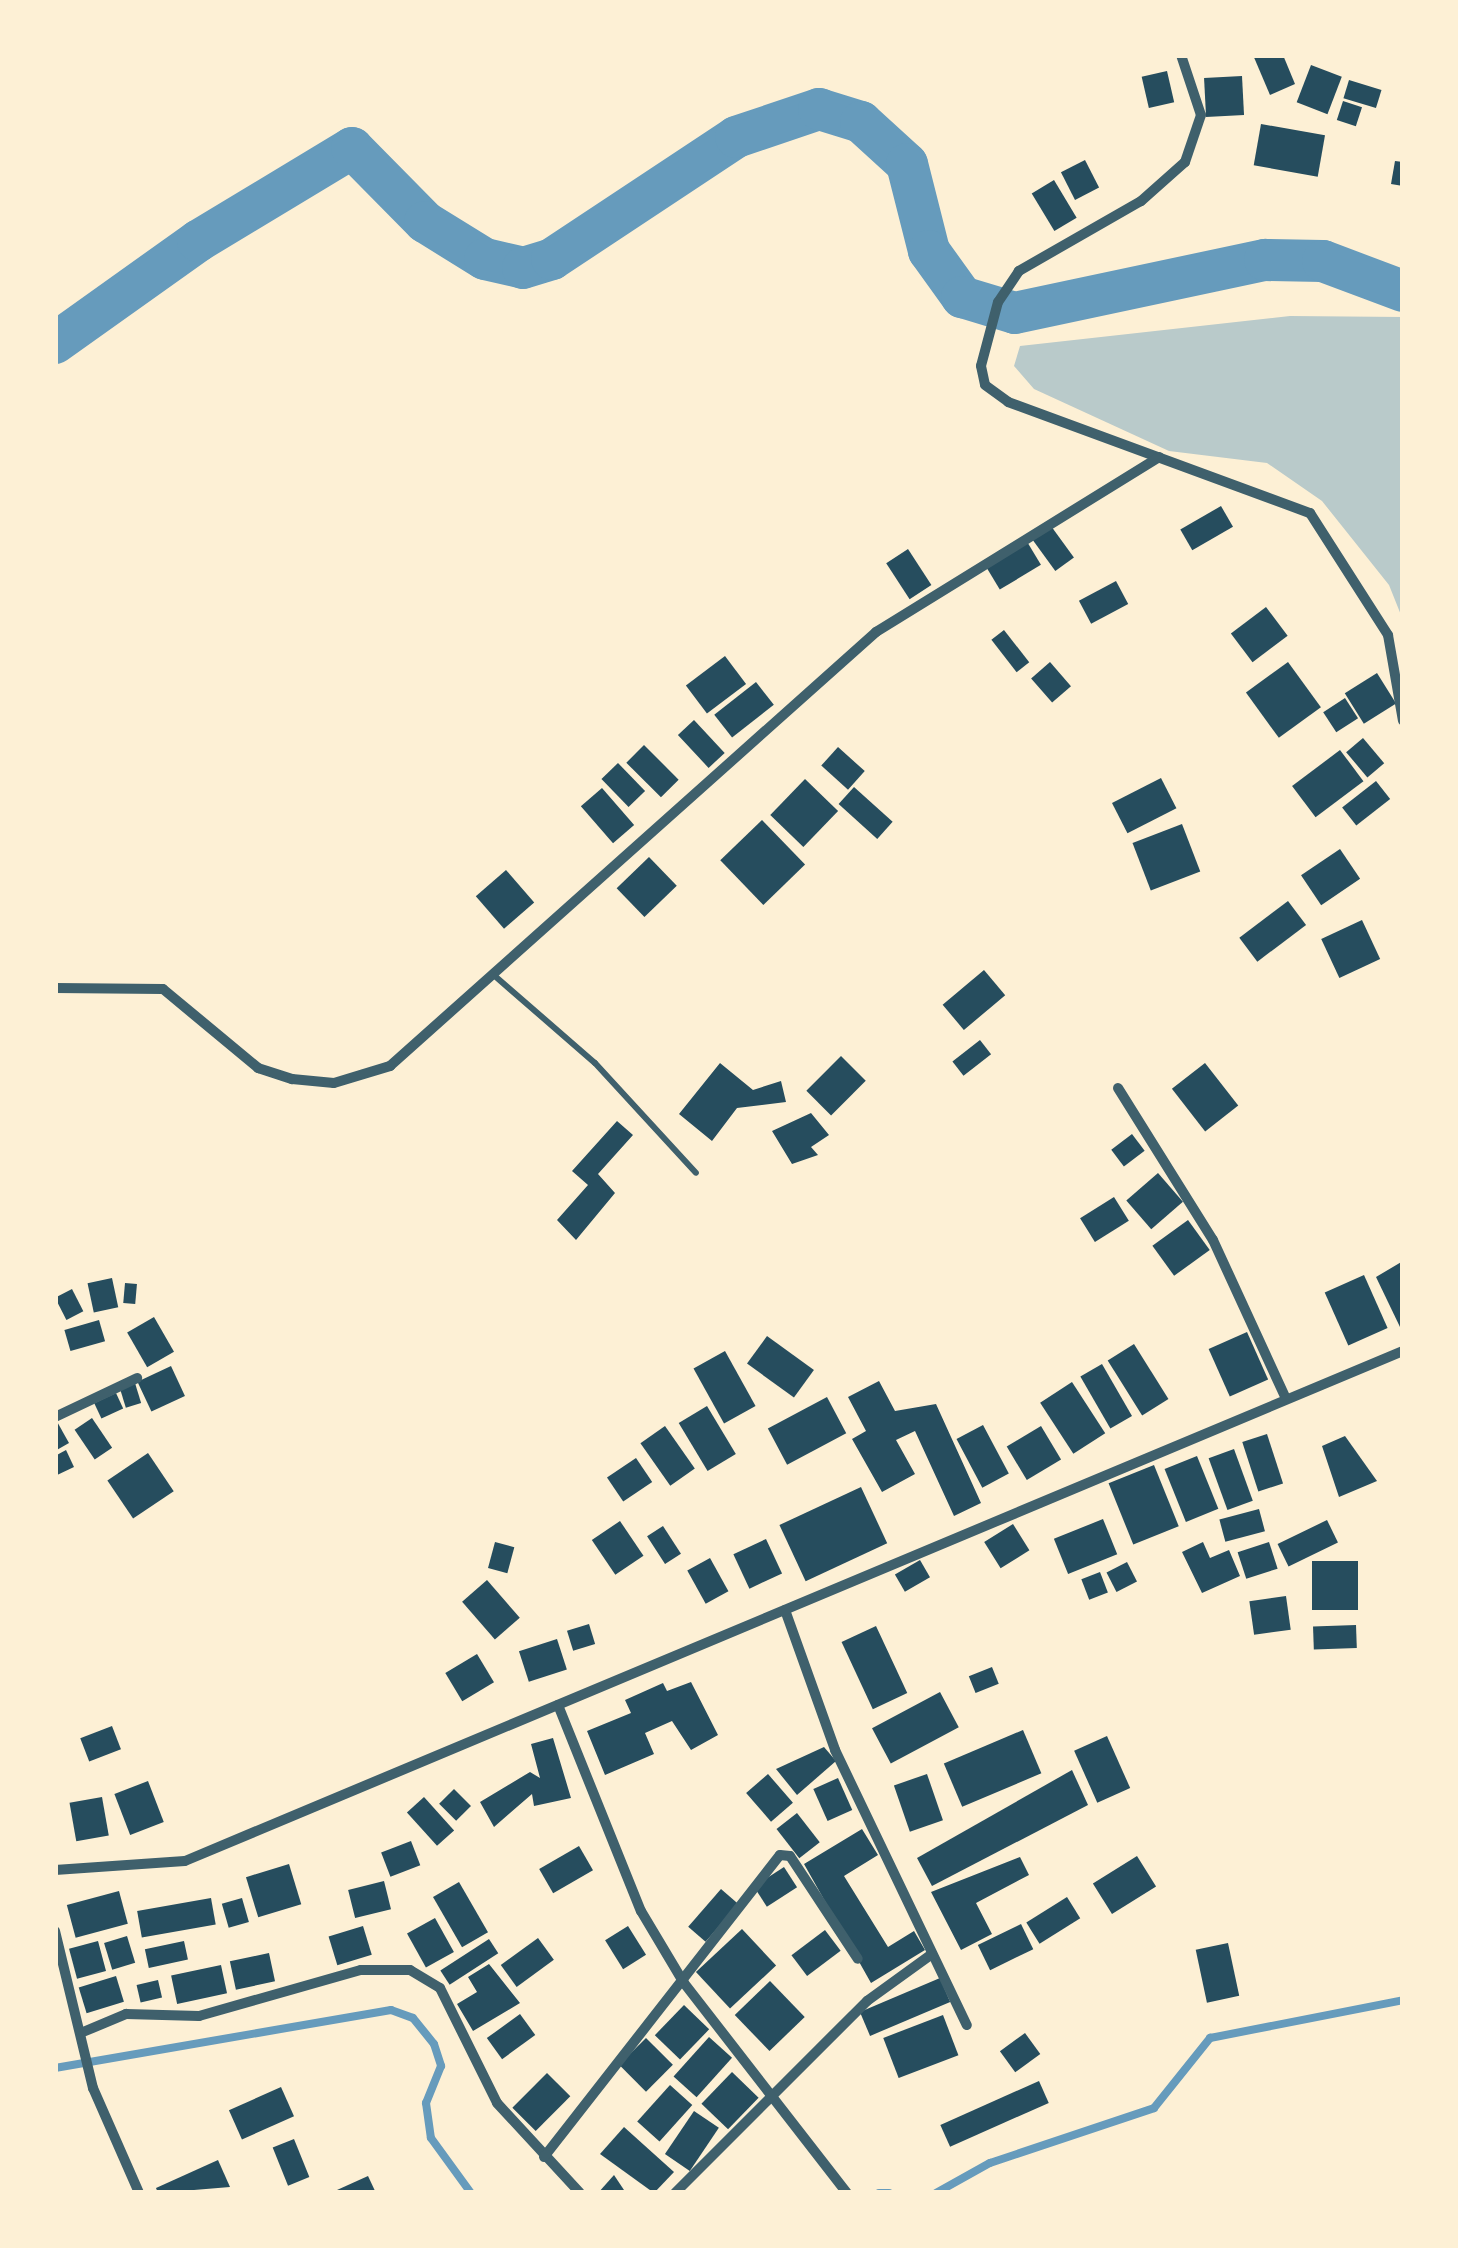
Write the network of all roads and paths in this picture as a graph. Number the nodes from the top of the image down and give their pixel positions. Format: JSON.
{"nodes":[{"id":1,"x":1181,"y":55,"type":"edge"},
{"id":2,"x":1159,"y":457,"type":"junction"},
{"id":3,"x":1403,"y":721,"type":"edge"},
{"id":4,"x":496,"y":977,"type":"junction"},
{"id":5,"x":55,"y":988,"type":"edge"},
{"id":6,"x":1118,"y":1088,"type":"dead end"},
{"id":7,"x":696,"y":1172,"type":"dead end"},
{"id":8,"x":1403,"y":1352,"type":"edge"},
{"id":9,"x":137,"y":1378,"type":"dead end"},
{"id":10,"x":1286,"y":1399,"type":"junction"},
{"id":11,"x":55,"y":1417,"type":"edge"},
{"id":12,"x":785,"y":1610,"type":"junction"},
{"id":13,"x":558,"y":1705,"type":"junction"},
{"id":14,"x":55,"y":1870,"type":"edge"},
{"id":15,"x":55,"y":1932,"type":"edge"},
{"id":16,"x":932,"y":1954,"type":"junction"},
{"id":17,"x":858,"y":1959,"type":"dead end"},
{"id":18,"x":684,"y":1983,"type":"junction"},
{"id":19,"x":967,"y":2025,"type":"dead end"},
{"id":20,"x":82,"y":2032,"type":"junction"},
{"id":21,"x":777,"y":2092,"type":"junction"},
{"id":22,"x":544,"y":2156,"type":"junction"},
{"id":23,"x":139,"y":2193,"type":"edge"},
{"id":24,"x":580,"y":2193,"type":"edge"},
{"id":25,"x":674,"y":2193,"type":"edge"},
{"id":26,"x":847,"y":2193,"type":"edge"}],
"edges":[{"from":1,"to":2,"type":"street"},
{"from":2,"to":3,"type":"street"},
{"from":2,"to":4,"type":"street"},
{"from":4,"to":5,"type":"street"},
{"from":4,"to":7,"type":"lane"},
{"from":6,"to":10,"type":"street"},
{"from":8,"to":10,"type":"street"},
{"from":9,"to":11,"type":"street"},
{"from":10,"to":12,"type":"street"},
{"from":12,"to":13,"type":"street"},
{"from":12,"to":16,"type":"street"},
{"from":13,"to":14,"type":"street"},
{"from":13,"to":18,"type":"street"},
{"from":15,"to":20,"type":"street"},
{"from":16,"to":19,"type":"street"},
{"from":16,"to":21,"type":"street"},
{"from":17,"to":18,"type":"street"},
{"from":18,"to":21,"type":"street"},
{"from":18,"to":22,"type":"street"},
{"from":20,"to":22,"type":"street"},
{"from":20,"to":23,"type":"street"},
{"from":21,"to":25,"type":"street"},
{"from":21,"to":26,"type":"street"},
{"from":22,"to":24,"type":"street"}]}
